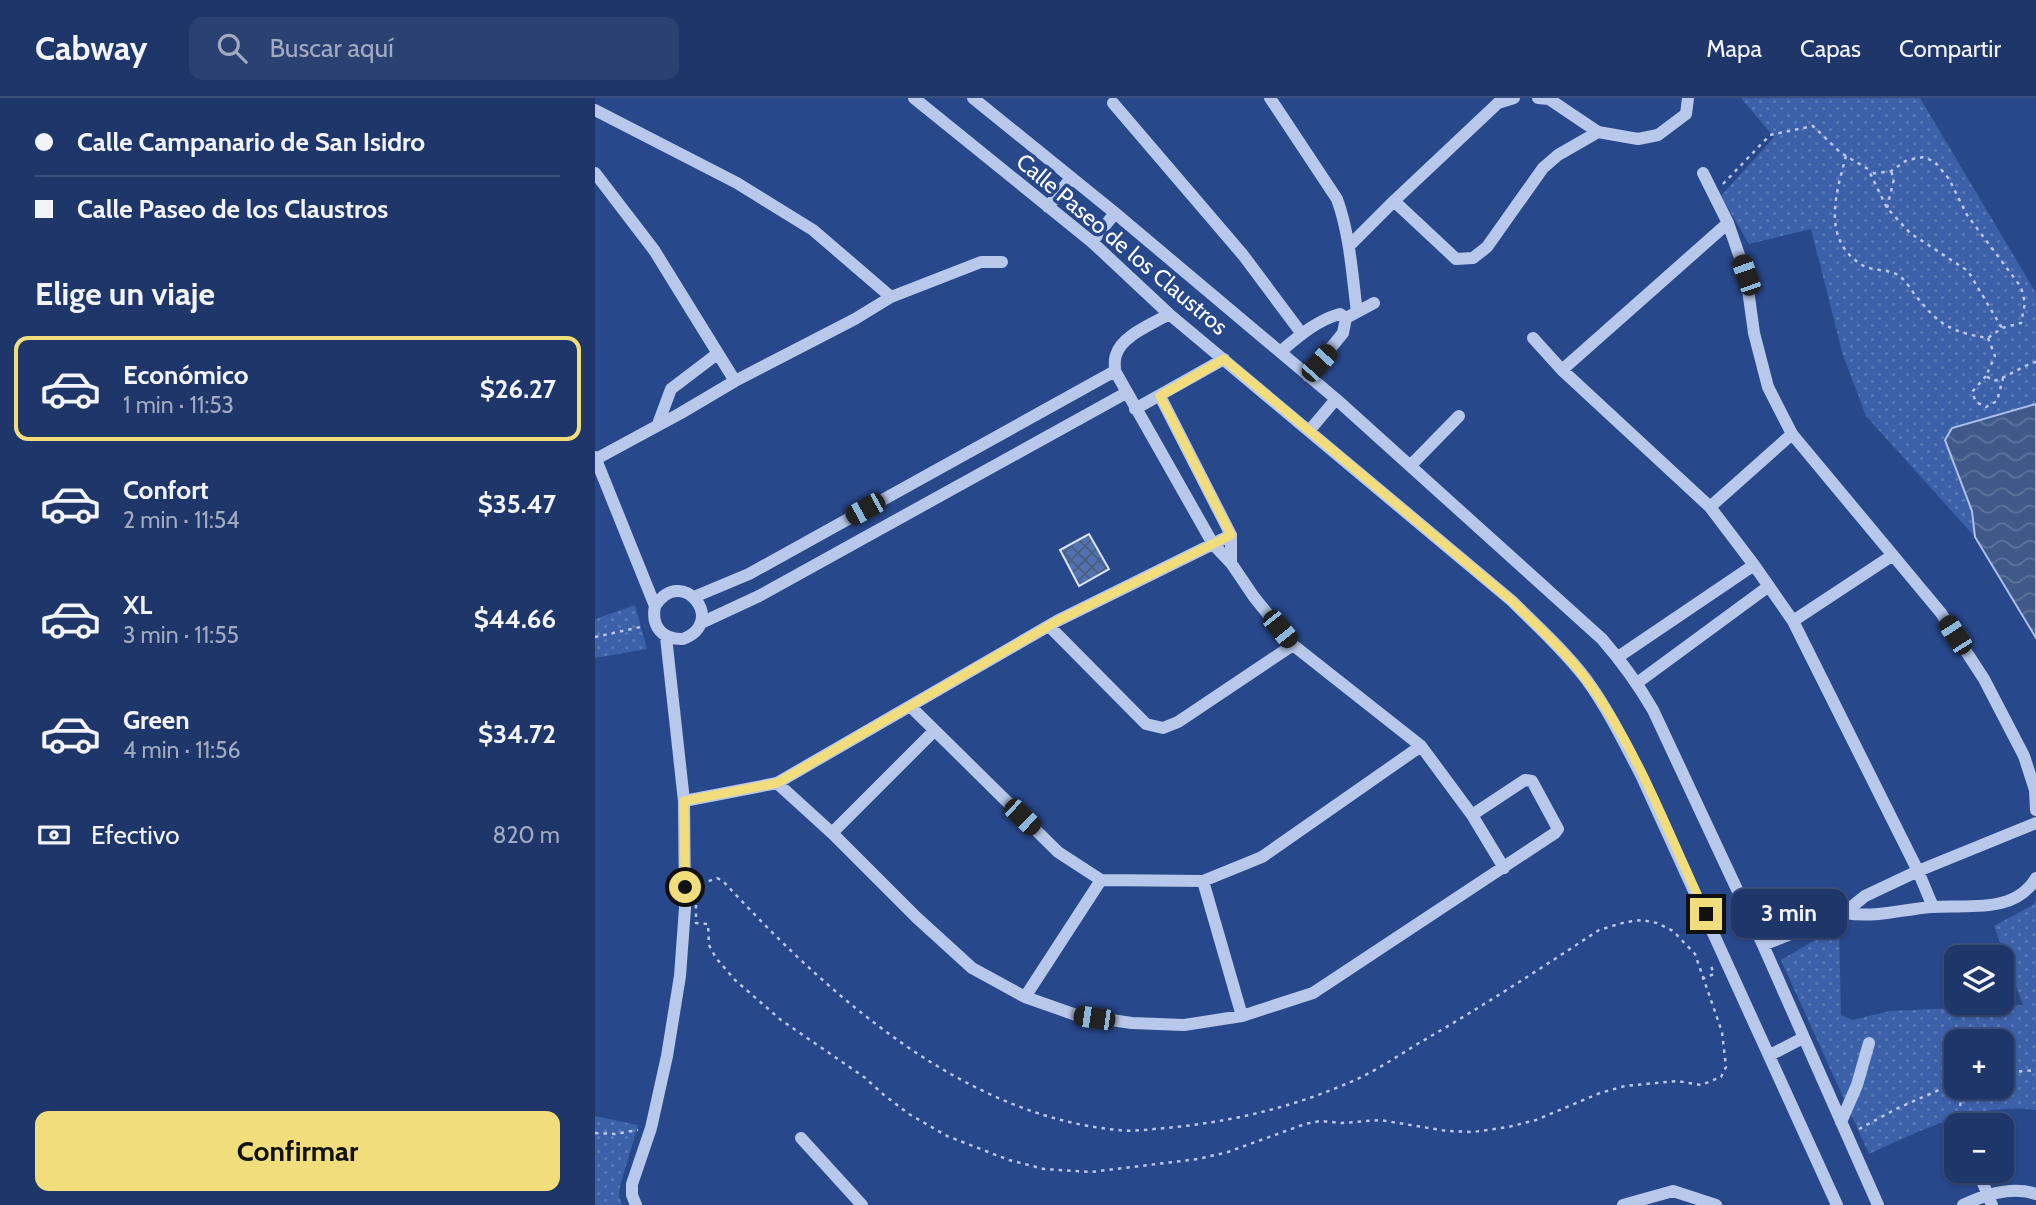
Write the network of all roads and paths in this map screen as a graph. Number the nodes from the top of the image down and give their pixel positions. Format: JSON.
{"nodes":[{"id":1,"x":914,"y":98,"type":"edge"},
{"id":2,"x":973,"y":98,"type":"edge"},
{"id":3,"x":995,"y":98,"type":"edge"},
{"id":4,"x":1270,"y":98,"type":"edge"},
{"id":5,"x":1514,"y":98,"type":"edge"},
{"id":6,"x":1538,"y":98,"type":"edge"},
{"id":7,"x":1688,"y":98,"type":"edge"},
{"id":8,"x":1113,"y":103,"type":"dead end"},
{"id":9,"x":985,"y":108,"type":"junction"},
{"id":10,"x":595,"y":110,"type":"edge"},
{"id":11,"x":1598,"y":132,"type":"junction"},
{"id":12,"x":1846,"y":156,"type":"junction"},
{"id":13,"x":1891,"y":171,"type":"junction"},
{"id":14,"x":595,"y":173,"type":"edge"},
{"id":15,"x":1703,"y":173,"type":"dead end"},
{"id":16,"x":1870,"y":174,"type":"junction"},
{"id":17,"x":1071,"y":178,"type":"junction"},
{"id":18,"x":1714,"y":195,"type":"junction"},
{"id":19,"x":1394,"y":201,"type":"junction"},
{"id":20,"x":1048,"y":207,"type":"junction"},
{"id":21,"x":1887,"y":208,"type":"junction"},
{"id":22,"x":1115,"y":213,"type":"junction"},
{"id":23,"x":1728,"y":223,"type":"junction"},
{"id":24,"x":1092,"y":242,"type":"junction"},
{"id":25,"x":1349,"y":246,"type":"junction"},
{"id":26,"x":1002,"y":262,"type":"dead end"},
{"id":27,"x":891,"y":297,"type":"junction"},
{"id":28,"x":1374,"y":303,"type":"dead end"},
{"id":29,"x":1169,"y":314,"type":"junction"},
{"id":30,"x":1352,"y":315,"type":"junction"},
{"id":31,"x":2003,"y":328,"type":"junction"},
{"id":32,"x":1301,"y":334,"type":"junction"},
{"id":33,"x":1532,"y":338,"type":"dead end"},
{"id":34,"x":1988,"y":338,"type":"junction"},
{"id":35,"x":1280,"y":352,"type":"junction"},
{"id":36,"x":717,"y":354,"type":"junction"},
{"id":37,"x":1224,"y":359,"type":"junction"},
{"id":38,"x":2036,"y":362,"type":"edge"},
{"id":39,"x":1562,"y":370,"type":"junction"},
{"id":40,"x":1115,"y":372,"type":"junction"},
{"id":41,"x":1308,"y":376,"type":"junction"},
{"id":42,"x":1986,"y":376,"type":"junction"},
{"id":43,"x":2003,"y":378,"type":"junction"},
{"id":44,"x":735,"y":381,"type":"junction"},
{"id":45,"x":1994,"y":381,"type":"junction"},
{"id":46,"x":2000,"y":391,"type":"junction"},
{"id":47,"x":1126,"y":393,"type":"junction"},
{"id":48,"x":1160,"y":396,"type":"junction"},
{"id":49,"x":1336,"y":399,"type":"junction"},
{"id":50,"x":1135,"y":409,"type":"junction"},
{"id":51,"x":1459,"y":416,"type":"dead end"},
{"id":52,"x":658,"y":424,"type":"junction"},
{"id":53,"x":1309,"y":431,"type":"junction"},
{"id":54,"x":1793,"y":434,"type":"junction"},
{"id":55,"x":595,"y":458,"type":"edge"},
{"id":56,"x":1411,"y":465,"type":"junction"},
{"id":57,"x":911,"y":483,"type":"junction"},
{"id":58,"x":922,"y":505,"type":"junction"},
{"id":59,"x":1710,"y":507,"type":"junction"},
{"id":60,"x":1231,"y":535,"type":"junction"},
{"id":61,"x":1213,"y":544,"type":"junction"},
{"id":62,"x":1893,"y":555,"type":"junction"},
{"id":63,"x":1231,"y":563,"type":"junction"},
{"id":64,"x":1754,"y":565,"type":"junction"},
{"id":65,"x":1769,"y":586,"type":"junction"},
{"id":66,"x":695,"y":597,"type":"junction"},
{"id":67,"x":655,"y":606,"type":"junction"},
{"id":68,"x":1793,"y":621,"type":"junction"},
{"id":69,"x":701,"y":623,"type":"junction"},
{"id":70,"x":655,"y":624,"type":"junction"},
{"id":71,"x":1049,"y":626,"type":"junction"},
{"id":72,"x":595,"y":637,"type":"edge"},
{"id":73,"x":666,"y":637,"type":"junction"},
{"id":74,"x":1293,"y":645,"type":"junction"},
{"id":75,"x":1618,"y":657,"type":"junction"},
{"id":76,"x":1637,"y":683,"type":"junction"},
{"id":77,"x":910,"y":706,"type":"junction"},
{"id":78,"x":933,"y":732,"type":"junction"},
{"id":79,"x":1421,"y":746,"type":"junction"},
{"id":80,"x":777,"y":783,"type":"junction"},
{"id":81,"x":684,"y":801,"type":"junction"},
{"id":82,"x":2036,"y":810,"type":"edge"},
{"id":83,"x":1472,"y":815,"type":"junction"},
{"id":84,"x":2036,"y":823,"type":"edge"},
{"id":85,"x":832,"y":832,"type":"junction"},
{"id":86,"x":1504,"y":868,"type":"junction"},
{"id":87,"x":1918,"y":871,"type":"junction"},
{"id":88,"x":2036,"y":878,"type":"edge"},
{"id":89,"x":1101,"y":880,"type":"junction"},
{"id":90,"x":1203,"y":881,"type":"junction"},
{"id":91,"x":1933,"y":907,"type":"junction"},
{"id":92,"x":1844,"y":913,"type":"junction"},
{"id":93,"x":1763,"y":945,"type":"junction"},
{"id":94,"x":1025,"y":997,"type":"junction"},
{"id":95,"x":1715,"y":1013,"type":"joint"},
{"id":96,"x":1242,"y":1016,"type":"junction"},
{"id":97,"x":1803,"y":1038,"type":"junction"},
{"id":98,"x":1869,"y":1043,"type":"dead end"},
{"id":99,"x":1770,"y":1055,"type":"junction"},
{"id":100,"x":2036,"y":1070,"type":"edge"},
{"id":101,"x":2014,"y":1072,"type":"edge"},
{"id":102,"x":1944,"y":1088,"type":"edge"},
{"id":103,"x":1840,"y":1122,"type":"junction"},
{"id":104,"x":651,"y":1128,"type":"junction"},
{"id":105,"x":595,"y":1133,"type":"edge"},
{"id":106,"x":1847,"y":1136,"type":"junction"},
{"id":107,"x":801,"y":1138,"type":"dead end"},
{"id":108,"x":1983,"y":1183,"type":"edge"},
{"id":109,"x":2036,"y":1194,"type":"edge"},
{"id":110,"x":1989,"y":1200,"type":"edge"},
{"id":111,"x":863,"y":1203,"type":"edge"},
{"id":112,"x":635,"y":1204,"type":"edge"},
{"id":113,"x":1623,"y":1205,"type":"edge"},
{"id":114,"x":1716,"y":1205,"type":"edge"},
{"id":115,"x":1837,"y":1205,"type":"edge"},
{"id":116,"x":1878,"y":1205,"type":"edge"},
{"id":117,"x":1963,"y":1205,"type":"edge"}],
"edges":[{"from":1,"to":20,"type":"street","name":"Calle Paseo de los Claustros"},
{"from":2,"to":9,"type":"street","name":"Calle Paseo de los Claustros"},
{"from":3,"to":9,"type":"street"},
{"from":4,"to":25,"type":"street"},
{"from":5,"to":19,"type":"street"},
{"from":6,"to":11,"type":"street"},
{"from":7,"to":11,"type":"street"},
{"from":8,"to":32,"type":"street"},
{"from":9,"to":17,"type":"street","name":"Calle Paseo de los Claustros"},
{"from":10,"to":27,"type":"street"},
{"from":11,"to":19,"type":"street"},
{"from":12,"to":16,"type":"path"},
{"from":12,"to":18,"type":"path"},
{"from":12,"to":34,"type":"path"},
{"from":13,"to":16,"type":"path"},
{"from":13,"to":21,"type":"path"},
{"from":13,"to":31,"type":"path"},
{"from":14,"to":36,"type":"street"},
{"from":15,"to":18,"type":"street"},
{"from":16,"to":21,"type":"path"},
{"from":17,"to":20,"type":"street"},
{"from":17,"to":22,"type":"street","name":"Calle Paseo de los Claustros"},
{"from":18,"to":23,"type":"street"},
{"from":19,"to":25,"type":"street"},
{"from":20,"to":24,"type":"street","name":"Calle Paseo de los Claustros"},
{"from":21,"to":31,"type":"path"},
{"from":22,"to":24,"type":"street"},
{"from":22,"to":35,"type":"street","name":"Calle Paseo de los Claustros"},
{"from":23,"to":39,"type":"street"},
{"from":23,"to":54,"type":"street"},
{"from":24,"to":29,"type":"street","name":"Calle Paseo de los Claustros"},
{"from":25,"to":30,"type":"street"},
{"from":26,"to":27,"type":"street"},
{"from":27,"to":44,"type":"street"},
{"from":28,"to":30,"type":"street"},
{"from":29,"to":37,"type":"street","name":"Calle Paseo de los Claustros"},
{"from":29,"to":40,"type":"street"},
{"from":30,"to":32,"type":"street"},
{"from":30,"to":41,"type":"street"},
{"from":31,"to":34,"type":"path"},
{"from":32,"to":35,"type":"street"},
{"from":33,"to":39,"type":"street"},
{"from":34,"to":42,"type":"path"},
{"from":35,"to":41,"type":"street","name":"Calle Paseo de los Claustros"},
{"from":36,"to":44,"type":"street"},
{"from":36,"to":52,"type":"street"},
{"from":37,"to":48,"type":"street"},
{"from":37,"to":53,"type":"street","name":"Calle Paseo de los Claustros"},
{"from":38,"to":43,"type":"path"},
{"from":39,"to":59,"type":"street"},
{"from":40,"to":47,"type":"street"},
{"from":40,"to":57,"type":"street"},
{"from":41,"to":49,"type":"street","name":"Calle Paseo de los Claustros"},
{"from":42,"to":45,"type":"path"},
{"from":42,"to":46,"type":"path"},
{"from":43,"to":45,"type":"path"},
{"from":43,"to":46,"type":"path"},
{"from":44,"to":52,"type":"street"},
{"from":45,"to":46,"type":"path"},
{"from":47,"to":50,"type":"street"},
{"from":47,"to":58,"type":"street"},
{"from":48,"to":50,"type":"street"},
{"from":48,"to":60,"type":"street"},
{"from":49,"to":53,"type":"street"},
{"from":49,"to":56,"type":"street","name":"Calle Paseo de los Claustros"},
{"from":50,"to":61,"type":"street"},
{"from":51,"to":56,"type":"street"},
{"from":52,"to":55,"type":"street"},
{"from":53,"to":99,"type":"street","name":"Calle Paseo de los Claustros"},
{"from":54,"to":59,"type":"street"},
{"from":54,"to":62,"type":"street"},
{"from":55,"to":67,"type":"street"},
{"from":56,"to":75,"type":"street","name":"Calle Paseo de los Claustros"},
{"from":57,"to":58,"type":"street"},
{"from":57,"to":66,"type":"street"},
{"from":58,"to":69,"type":"street"},
{"from":59,"to":64,"type":"street"},
{"from":60,"to":61,"type":"street"},
{"from":60,"to":63,"type":"street"},
{"from":61,"to":63,"type":"street"},
{"from":61,"to":71,"type":"street"},
{"from":62,"to":68,"type":"street"},
{"from":62,"to":82,"type":"street"},
{"from":63,"to":74,"type":"street"},
{"from":64,"to":65,"type":"street"},
{"from":64,"to":75,"type":"street"},
{"from":65,"to":68,"type":"street"},
{"from":65,"to":76,"type":"street"},
{"from":66,"to":67,"type":"street"},
{"from":66,"to":69,"type":"street"},
{"from":67,"to":70,"type":"street"},
{"from":68,"to":87,"type":"street"},
{"from":69,"to":73,"type":"street"},
{"from":70,"to":72,"type":"path"},
{"from":70,"to":73,"type":"street"},
{"from":71,"to":74,"type":"street"},
{"from":71,"to":77,"type":"street"},
{"from":73,"to":81,"type":"street"},
{"from":74,"to":79,"type":"street"},
{"from":75,"to":76,"type":"street","name":"Calle Paseo de los Claustros"},
{"from":76,"to":93,"type":"street","name":"Calle Paseo de los Claustros"},
{"from":77,"to":78,"type":"street"},
{"from":77,"to":80,"type":"street"},
{"from":78,"to":85,"type":"street"},
{"from":78,"to":89,"type":"street"},
{"from":79,"to":83,"type":"street"},
{"from":79,"to":90,"type":"street"},
{"from":80,"to":81,"type":"street"},
{"from":80,"to":85,"type":"street"},
{"from":81,"to":104,"type":"street"},
{"from":83,"to":86,"type":"street"},
{"from":83,"to":86,"type":"street"},
{"from":84,"to":87,"type":"street"},
{"from":85,"to":94,"type":"street"},
{"from":86,"to":96,"type":"street"},
{"from":87,"to":91,"type":"street"},
{"from":87,"to":92,"type":"street"},
{"from":88,"to":91,"type":"street"},
{"from":89,"to":90,"type":"street"},
{"from":89,"to":94,"type":"street"},
{"from":90,"to":96,"type":"street"},
{"from":91,"to":92,"type":"street"},
{"from":92,"to":93,"type":"street"},
{"from":93,"to":97,"type":"street","name":"Calle Paseo de los Claustros"},
{"from":94,"to":96,"type":"street"},
{"from":95,"to":95,"type":"path"},
{"from":97,"to":99,"type":"street"},
{"from":97,"to":103,"type":"street","name":"Calle Paseo de los Claustros"},
{"from":98,"to":103,"type":"street"},
{"from":99,"to":115,"type":"street","name":"Calle Paseo de los Claustros"},
{"from":100,"to":101,"type":"path"},
{"from":102,"to":106,"type":"path"},
{"from":103,"to":106,"type":"street","name":"Calle Paseo de los Claustros"},
{"from":104,"to":105,"type":"path"},
{"from":104,"to":112,"type":"street"},
{"from":106,"to":116,"type":"street","name":"Calle Paseo de los Claustros"},
{"from":107,"to":111,"type":"street"},
{"from":108,"to":110,"type":"street"},
{"from":109,"to":110,"type":"street"},
{"from":110,"to":117,"type":"street"},
{"from":113,"to":114,"type":"street"}]}
